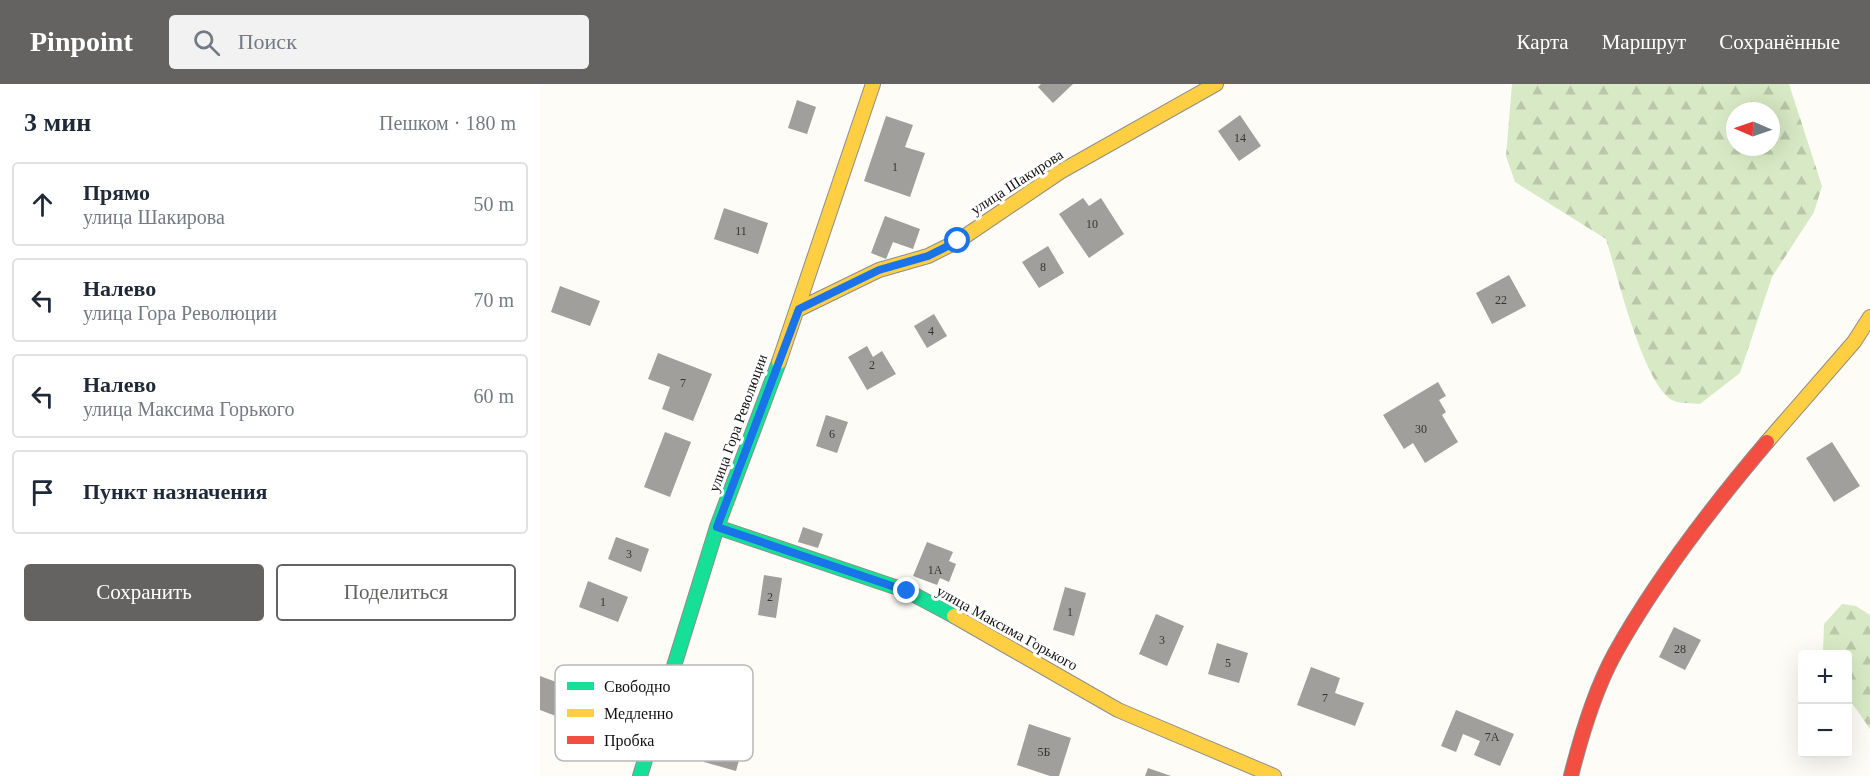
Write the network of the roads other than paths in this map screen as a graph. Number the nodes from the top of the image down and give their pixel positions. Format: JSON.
{"nodes":[{"id":1,"x":873,"y":84,"type":"edge"},
{"id":2,"x":1216,"y":84,"type":"edge"},
{"id":3,"x":799,"y":309,"type":"junction"},
{"id":4,"x":1870,"y":317,"type":"edge"},
{"id":5,"x":717,"y":527,"type":"junction"},
{"id":6,"x":674,"y":665,"type":"edge"},
{"id":7,"x":645,"y":761,"type":"edge"},
{"id":8,"x":640,"y":776,"type":"edge"},
{"id":9,"x":1274,"y":776,"type":"edge"},
{"id":10,"x":1571,"y":776,"type":"edge"}],
"edges":[{"from":1,"to":3,"type":"street","name":"улица Гора Революции"},
{"from":2,"to":3,"type":"street","name":"улица Шакирова"},
{"from":3,"to":5,"type":"street","name":"улица Гора Революции"},
{"from":4,"to":10,"type":"street"},
{"from":5,"to":6,"type":"street","name":"улица Гора Революции"},
{"from":5,"to":9,"type":"street","name":"улица Максима Горького"},
{"from":7,"to":8,"type":"street","name":"улица Гора Революции"}]}
